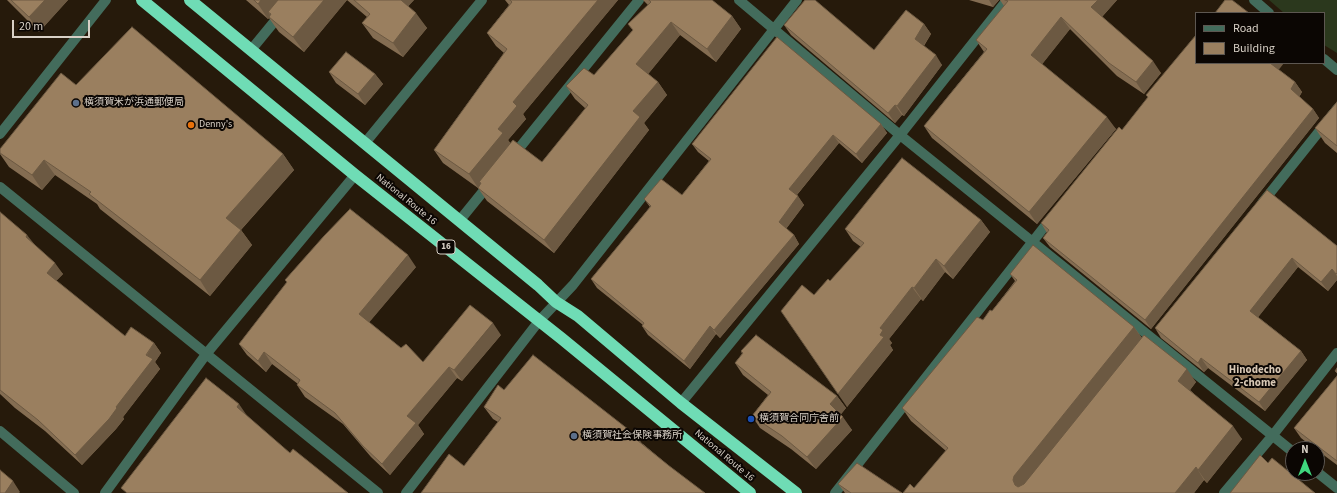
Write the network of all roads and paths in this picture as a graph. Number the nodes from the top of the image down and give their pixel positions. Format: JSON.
{"nodes":[{"id":1,"x":106,"y":0,"type":"edge"},
{"id":2,"x":142,"y":0,"type":"edge"},
{"id":3,"x":190,"y":0,"type":"edge"},
{"id":4,"x":292,"y":0,"type":"edge"},
{"id":5,"x":482,"y":0,"type":"edge"},
{"id":6,"x":639,"y":0,"type":"edge"},
{"id":7,"x":739,"y":0,"type":"edge"},
{"id":8,"x":797,"y":0,"type":"edge"},
{"id":9,"x":1007,"y":0,"type":"edge"},
{"id":10,"x":1254,"y":0,"type":"edge"},
{"id":11,"x":1268,"y":12,"type":"edge"},
{"id":12,"x":774,"y":28,"type":"junction"},
{"id":13,"x":251,"y":50,"type":"junction"},
{"id":14,"x":1325,"y":60,"type":"edge"},
{"id":15,"x":1337,"y":70,"type":"edge"},
{"id":16,"x":1337,"y":109,"type":"edge"},
{"id":17,"x":0,"y":134,"type":"edge"},
{"id":18,"x":900,"y":135,"type":"junction"},
{"id":19,"x":365,"y":143,"type":"junction"},
{"id":20,"x":504,"y":165,"type":"edge"},
{"id":21,"x":355,"y":175,"type":"junction"},
{"id":22,"x":494,"y":178,"type":"edge"},
{"id":23,"x":0,"y":187,"type":"edge"},
{"id":24,"x":1257,"y":209,"type":"edge"},
{"id":25,"x":1058,"y":210,"type":"edge"},
{"id":26,"x":460,"y":220,"type":"junction"},
{"id":27,"x":1033,"y":240,"type":"junction"},
{"id":28,"x":556,"y":302,"type":"junction"},
{"id":29,"x":539,"y":321,"type":"junction"},
{"id":30,"x":1337,"y":353,"type":"edge"},
{"id":31,"x":207,"y":354,"type":"junction"},
{"id":32,"x":681,"y":403,"type":"junction"},
{"id":33,"x":0,"y":431,"type":"edge"},
{"id":34,"x":1273,"y":435,"type":"junction"},
{"id":35,"x":1285,"y":445,"type":"edge"},
{"id":36,"x":1325,"y":478,"type":"edge"},
{"id":37,"x":1337,"y":488,"type":"edge"},
{"id":38,"x":74,"y":493,"type":"edge"},
{"id":39,"x":105,"y":493,"type":"edge"},
{"id":40,"x":378,"y":493,"type":"edge"},
{"id":41,"x":406,"y":493,"type":"edge"},
{"id":42,"x":750,"y":493,"type":"edge"},
{"id":43,"x":796,"y":493,"type":"edge"},
{"id":44,"x":835,"y":493,"type":"edge"},
{"id":45,"x":1224,"y":493,"type":"edge"}],
"edges":[{"from":1,"to":17,"type":"street"},
{"from":2,"to":21,"type":"highway","name":"National Route 16","number":"16"},
{"from":3,"to":13,"type":"highway","name":"National Route 16"},
{"from":4,"to":13,"type":"street"},
{"from":5,"to":19,"type":"street"},
{"from":6,"to":20,"type":"street"},
{"from":7,"to":12,"type":"street"},
{"from":8,"to":12,"type":"street"},
{"from":9,"to":18,"type":"street"},
{"from":10,"to":11,"type":"street"},
{"from":12,"to":18,"type":"street"},
{"from":12,"to":28,"type":"street"},
{"from":13,"to":19,"type":"highway","name":"National Route 16"},
{"from":14,"to":15,"type":"street"},
{"from":16,"to":24,"type":"street"},
{"from":18,"to":27,"type":"street"},
{"from":18,"to":32,"type":"street"},
{"from":19,"to":26,"type":"highway","name":"National Route 16"},
{"from":21,"to":29,"type":"highway","name":"National Route 16","number":"16"},
{"from":21,"to":31,"type":"street"},
{"from":22,"to":26,"type":"street"},
{"from":23,"to":31,"type":"street"},
{"from":25,"to":27,"type":"street"},
{"from":26,"to":28,"type":"highway","name":"National Route 16"},
{"from":27,"to":34,"type":"street"},
{"from":27,"to":44,"type":"street"},
{"from":28,"to":29,"type":"street"},
{"from":28,"to":32,"type":"highway","name":"National Route 16"},
{"from":29,"to":41,"type":"street"},
{"from":29,"to":42,"type":"highway","name":"National Route 16","number":"16"},
{"from":30,"to":34,"type":"street"},
{"from":31,"to":39,"type":"street"},
{"from":31,"to":40,"type":"street"},
{"from":32,"to":43,"type":"highway","name":"National Route 16"},
{"from":33,"to":38,"type":"street"},
{"from":34,"to":35,"type":"street"},
{"from":34,"to":45,"type":"street"},
{"from":36,"to":37,"type":"street"}]}
